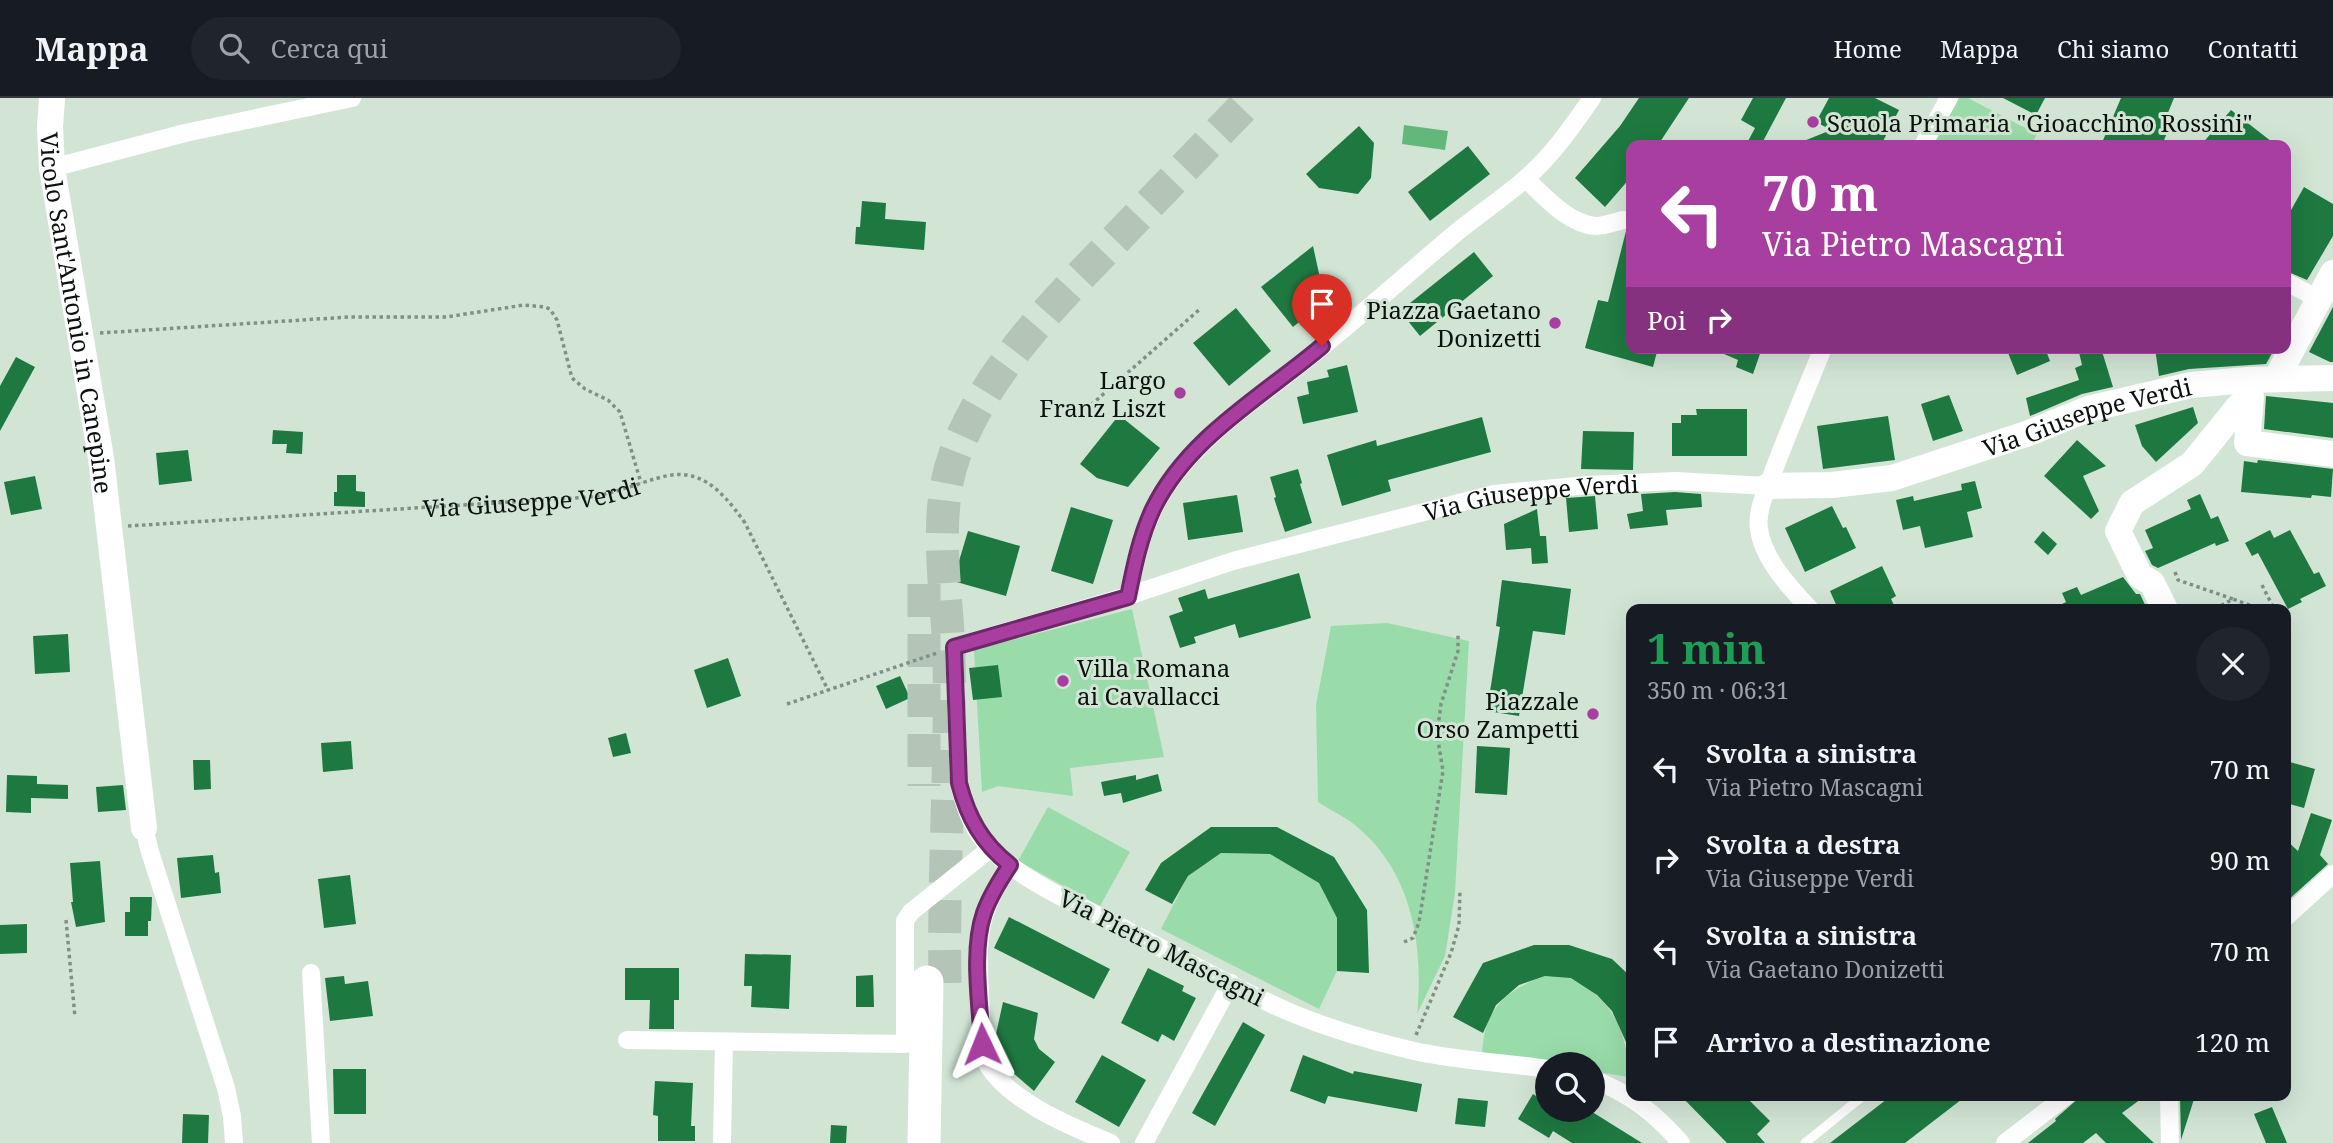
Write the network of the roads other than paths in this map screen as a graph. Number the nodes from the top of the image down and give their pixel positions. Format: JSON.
{"nodes":[{"id":1,"x":52,"y":98,"type":"edge"},
{"id":2,"x":352,"y":98,"type":"edge"},
{"id":3,"x":1592,"y":98,"type":"edge"},
{"id":4,"x":1949,"y":98,"type":"edge"},
{"id":5,"x":1926,"y":140,"type":"edge"},
{"id":6,"x":51,"y":168,"type":"junction"},
{"id":7,"x":1526,"y":179,"type":"junction"},
{"id":8,"x":1623,"y":220,"type":"dead end"},
{"id":9,"x":2333,"y":273,"type":"edge"},
{"id":10,"x":2291,"y":285,"type":"edge"},
{"id":11,"x":2319,"y":299,"type":"junction"},
{"id":12,"x":2291,"y":351,"type":"edge"},
{"id":13,"x":1821,"y":354,"type":"edge"},
{"id":14,"x":2289,"y":354,"type":"edge"},
{"id":15,"x":2333,"y":377,"type":"edge"},
{"id":16,"x":2276,"y":379,"type":"junction"},
{"id":17,"x":2245,"y":395,"type":"junction"},
{"id":18,"x":2333,"y":454,"type":"edge"},
{"id":19,"x":1768,"y":486,"type":"junction"},
{"id":20,"x":1128,"y":597,"type":"junction"},
{"id":21,"x":1806,"y":604,"type":"edge"},
{"id":22,"x":2162,"y":604,"type":"edge"},
{"id":23,"x":954,"y":647,"type":"joint"},
{"id":24,"x":144,"y":828,"type":"joint"},
{"id":25,"x":991,"y":848,"type":"junction"},
{"id":26,"x":1010,"y":865,"type":"junction"},
{"id":27,"x":2333,"y":874,"type":"edge"},
{"id":28,"x":2291,"y":912,"type":"edge"},
{"id":29,"x":311,"y":973,"type":"dead end"},
{"id":30,"x":1231,"y":983,"type":"junction"},
{"id":31,"x":627,"y":1040,"type":"dead end"},
{"id":32,"x":724,"y":1042,"type":"junction"},
{"id":33,"x":1535,"y":1068,"type":"edge"},
{"id":34,"x":1605,"y":1085,"type":"edge"},
{"id":35,"x":1626,"y":1094,"type":"edge"},
{"id":36,"x":1638,"y":1101,"type":"edge"},
{"id":37,"x":1857,"y":1101,"type":"edge"},
{"id":38,"x":2060,"y":1101,"type":"edge"},
{"id":39,"x":2169,"y":1101,"type":"edge"},
{"id":40,"x":234,"y":1143,"type":"edge"},
{"id":41,"x":321,"y":1143,"type":"edge"},
{"id":42,"x":722,"y":1143,"type":"edge"},
{"id":43,"x":924,"y":1143,"type":"edge"},
{"id":44,"x":943,"y":1143,"type":"edge"},
{"id":45,"x":1111,"y":1143,"type":"edge"},
{"id":46,"x":1144,"y":1143,"type":"edge"},
{"id":47,"x":1681,"y":1143,"type":"edge"},
{"id":48,"x":1805,"y":1143,"type":"edge"},
{"id":49,"x":2006,"y":1143,"type":"edge"},
{"id":50,"x":2170,"y":1143,"type":"edge"}],
"edges":[{"from":1,"to":6,"type":"main road","name":"Vicolo Sant'Antonio in Canepine"},
{"from":2,"to":6,"type":"street"},
{"from":3,"to":7,"type":"street"},
{"from":4,"to":5,"type":"street"},
{"from":6,"to":24,"type":"main road","name":"Vicolo Sant'Antonio in Canepine"},
{"from":7,"to":8,"type":"street"},
{"from":7,"to":20,"type":"street"},
{"from":9,"to":11,"type":"main road"},
{"from":10,"to":11,"type":"street"},
{"from":11,"to":12,"type":"main road"},
{"from":13,"to":19,"type":"street"},
{"from":14,"to":16,"type":"main road"},
{"from":15,"to":16,"type":"main road","name":"Via Giuseppe Verdi"},
{"from":16,"to":17,"type":"main road","name":"Via Giuseppe Verdi"},
{"from":17,"to":18,"type":"main road"},
{"from":17,"to":19,"type":"main road","name":"Via Giuseppe Verdi"},
{"from":17,"to":22,"type":"main road"},
{"from":19,"to":20,"type":"street","name":"Via Giuseppe Verdi"},
{"from":19,"to":21,"type":"street"},
{"from":20,"to":23,"type":"street","name":"Via Giuseppe Verdi"},
{"from":23,"to":25,"type":"street","name":"Via Pietro Mascagni"},
{"from":24,"to":40,"type":"street"},
{"from":25,"to":26,"type":"street","name":"Via Pietro Mascagni"},
{"from":25,"to":32,"type":"street"},
{"from":26,"to":30,"type":"street","name":"Via Pietro Mascagni"},
{"from":26,"to":45,"type":"street"},
{"from":27,"to":28,"type":"street"},
{"from":29,"to":41,"type":"street"},
{"from":30,"to":33,"type":"street","name":"Via Pietro Mascagni"},
{"from":30,"to":46,"type":"street"},
{"from":31,"to":32,"type":"street"},
{"from":32,"to":42,"type":"street"},
{"from":34,"to":35,"type":"street"},
{"from":36,"to":47,"type":"street"},
{"from":37,"to":48,"type":"lane"},
{"from":38,"to":49,"type":"street"},
{"from":39,"to":50,"type":"street"},
{"from":43,"to":44,"type":"highway"}]}
